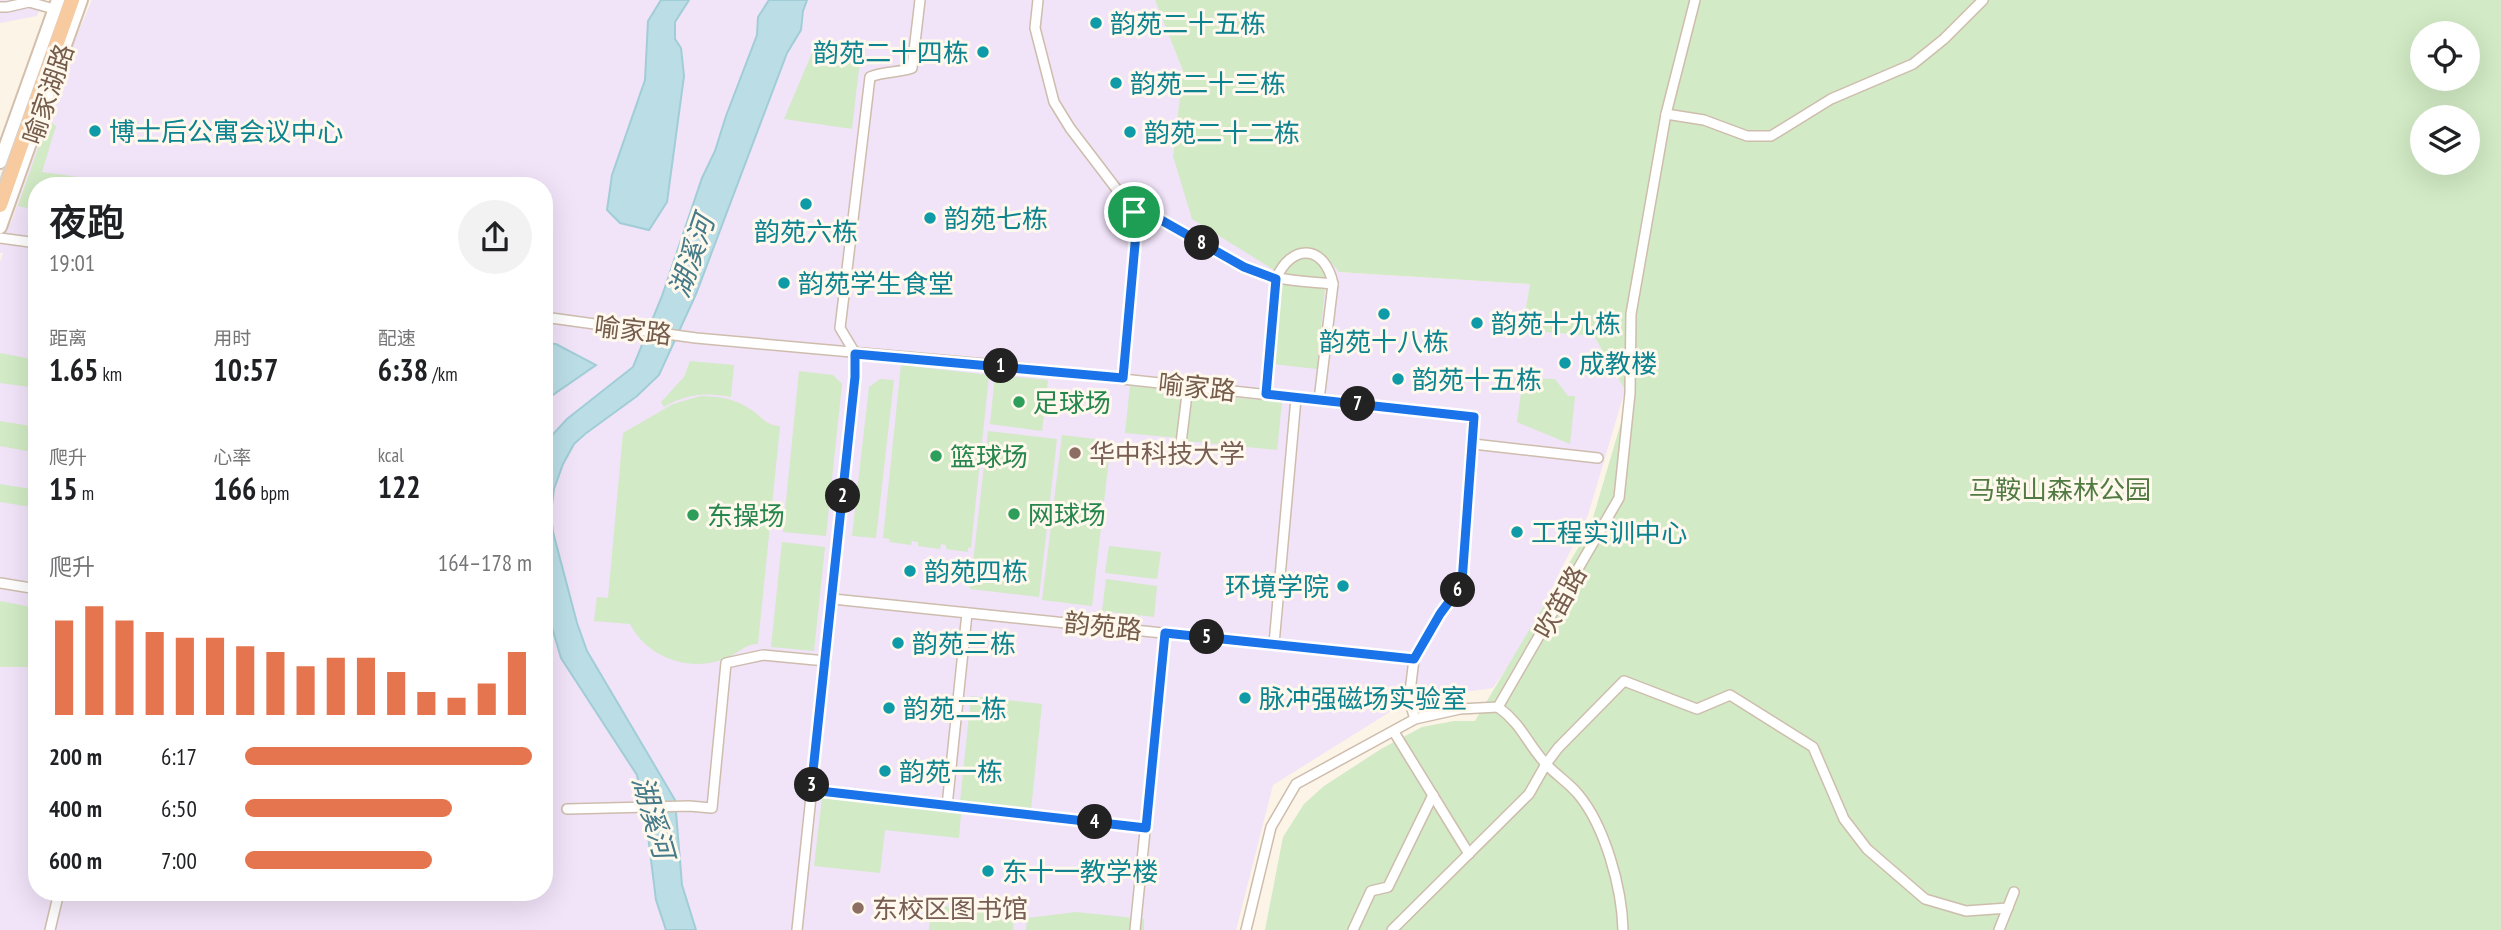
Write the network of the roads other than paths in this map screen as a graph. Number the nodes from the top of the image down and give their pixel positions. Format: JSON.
{"nodes":[{"id":1,"x":72,"y":0,"type":"edge"},
{"id":2,"x":81,"y":0,"type":"edge"},
{"id":3,"x":919,"y":0,"type":"edge"},
{"id":4,"x":1038,"y":0,"type":"edge"},
{"id":5,"x":1695,"y":0,"type":"edge"},
{"id":6,"x":1983,"y":0,"type":"edge"},
{"id":7,"x":28,"y":1,"type":"edge"},
{"id":8,"x":59,"y":3,"type":"edge"},
{"id":9,"x":0,"y":6,"type":"edge"},
{"id":10,"x":1665,"y":114,"type":"junction"},
{"id":11,"x":0,"y":162,"type":"edge"},
{"id":12,"x":0,"y":187,"type":"edge"},
{"id":13,"x":1134,"y":212,"type":"junction"},
{"id":14,"x":1,"y":215,"type":"edge"},
{"id":15,"x":0,"y":238,"type":"edge"},
{"id":16,"x":28,"y":242,"type":"edge"},
{"id":17,"x":1276,"y":279,"type":"junction"},
{"id":18,"x":1333,"y":284,"type":"junction"},
{"id":19,"x":553,"y":318,"type":"edge"},
{"id":20,"x":855,"y":354,"type":"junction"},
{"id":21,"x":1123,"y":378,"type":"junction"},
{"id":22,"x":1188,"y":386,"type":"junction"},
{"id":23,"x":1266,"y":394,"type":"junction"},
{"id":24,"x":1296,"y":398,"type":"junction"},
{"id":25,"x":1319,"y":400,"type":"junction"},
{"id":26,"x":1181,"y":443,"type":"dead end"},
{"id":27,"x":1473,"y":444,"type":"junction"},
{"id":28,"x":1598,"y":458,"type":"dead end"},
{"id":29,"x":0,"y":583,"type":"edge"},
{"id":30,"x":28,"y":588,"type":"edge"},
{"id":31,"x":833,"y":599,"type":"junction"},
{"id":32,"x":967,"y":613,"type":"junction"},
{"id":33,"x":1165,"y":633,"type":"junction"},
{"id":34,"x":1274,"y":644,"type":"junction"},
{"id":35,"x":1414,"y":659,"type":"junction"},
{"id":36,"x":826,"y":661,"type":"junction"},
{"id":37,"x":1499,"y":707,"type":"junction"},
{"id":38,"x":1415,"y":719,"type":"junction"},
{"id":39,"x":1394,"y":732,"type":"junction"},
{"id":40,"x":1546,"y":764,"type":"junction"},
{"id":41,"x":811,"y":790,"type":"junction"},
{"id":42,"x":1433,"y":795,"type":"junction"},
{"id":43,"x":947,"y":806,"type":"junction"},
{"id":44,"x":567,"y":809,"type":"dead end"},
{"id":45,"x":1146,"y":828,"type":"junction"},
{"id":46,"x":1469,"y":853,"type":"junction"},
{"id":47,"x":2014,"y":892,"type":"dead end"},
{"id":48,"x":57,"y":901,"type":"edge"},
{"id":49,"x":2008,"y":908,"type":"junction"},
{"id":50,"x":50,"y":930,"type":"edge"},
{"id":51,"x":797,"y":930,"type":"edge"},
{"id":52,"x":1135,"y":930,"type":"edge"},
{"id":53,"x":1246,"y":930,"type":"edge"},
{"id":54,"x":1353,"y":930,"type":"edge"},
{"id":55,"x":1392,"y":930,"type":"edge"},
{"id":56,"x":1623,"y":930,"type":"edge"},
{"id":57,"x":1999,"y":930,"type":"edge"}],
"edges":[{"from":1,"to":14,"type":"highway"},
{"from":2,"to":14,"type":"main road","name":"喻家湖路"},
{"from":3,"to":20,"type":"street"},
{"from":4,"to":13,"type":"street"},
{"from":5,"to":10,"type":"street","name":"吹笛路"},
{"from":6,"to":10,"type":"street"},
{"from":7,"to":8,"type":"street"},
{"from":7,"to":9,"type":"street"},
{"from":8,"to":11,"type":"main road","name":"喻家湖路"},
{"from":8,"to":12,"type":"highway"},
{"from":10,"to":37,"type":"street","name":"吹笛路"},
{"from":13,"to":17,"type":"street"},
{"from":13,"to":21,"type":"street"},
{"from":15,"to":16,"type":"street"},
{"from":17,"to":18,"type":"street"},
{"from":17,"to":18,"type":"street"},
{"from":17,"to":23,"type":"street"},
{"from":18,"to":25,"type":"street"},
{"from":19,"to":20,"type":"street","name":"喻家路"},
{"from":20,"to":21,"type":"street","name":"喻家路"},
{"from":20,"to":31,"type":"street"},
{"from":21,"to":22,"type":"street","name":"喻家路"},
{"from":22,"to":23,"type":"street","name":"喻家路"},
{"from":22,"to":26,"type":"street"},
{"from":23,"to":24,"type":"street","name":"喻家路"},
{"from":24,"to":25,"type":"street","name":"喻家路"},
{"from":24,"to":34,"type":"street"},
{"from":25,"to":27,"type":"street","name":"喻家路"},
{"from":27,"to":28,"type":"street"},
{"from":27,"to":35,"type":"street"},
{"from":29,"to":30,"type":"street"},
{"from":31,"to":32,"type":"street","name":"韵苑路"},
{"from":31,"to":36,"type":"street"},
{"from":32,"to":33,"type":"street","name":"韵苑路"},
{"from":32,"to":43,"type":"street"},
{"from":33,"to":34,"type":"street","name":"韵苑路"},
{"from":33,"to":45,"type":"street"},
{"from":34,"to":35,"type":"street","name":"韵苑路"},
{"from":35,"to":38,"type":"street"},
{"from":36,"to":41,"type":"street"},
{"from":36,"to":44,"type":"street"},
{"from":37,"to":38,"type":"street"},
{"from":37,"to":40,"type":"street"},
{"from":38,"to":39,"type":"street"},
{"from":39,"to":42,"type":"street"},
{"from":39,"to":53,"type":"street"},
{"from":40,"to":46,"type":"street"},
{"from":40,"to":49,"type":"street"},
{"from":40,"to":56,"type":"street"},
{"from":41,"to":43,"type":"street"},
{"from":41,"to":51,"type":"street"},
{"from":42,"to":46,"type":"street"},
{"from":42,"to":54,"type":"street"},
{"from":43,"to":45,"type":"street"},
{"from":45,"to":52,"type":"street"},
{"from":46,"to":55,"type":"street"},
{"from":47,"to":49,"type":"street"},
{"from":48,"to":50,"type":"street"},
{"from":49,"to":57,"type":"street"}]}
